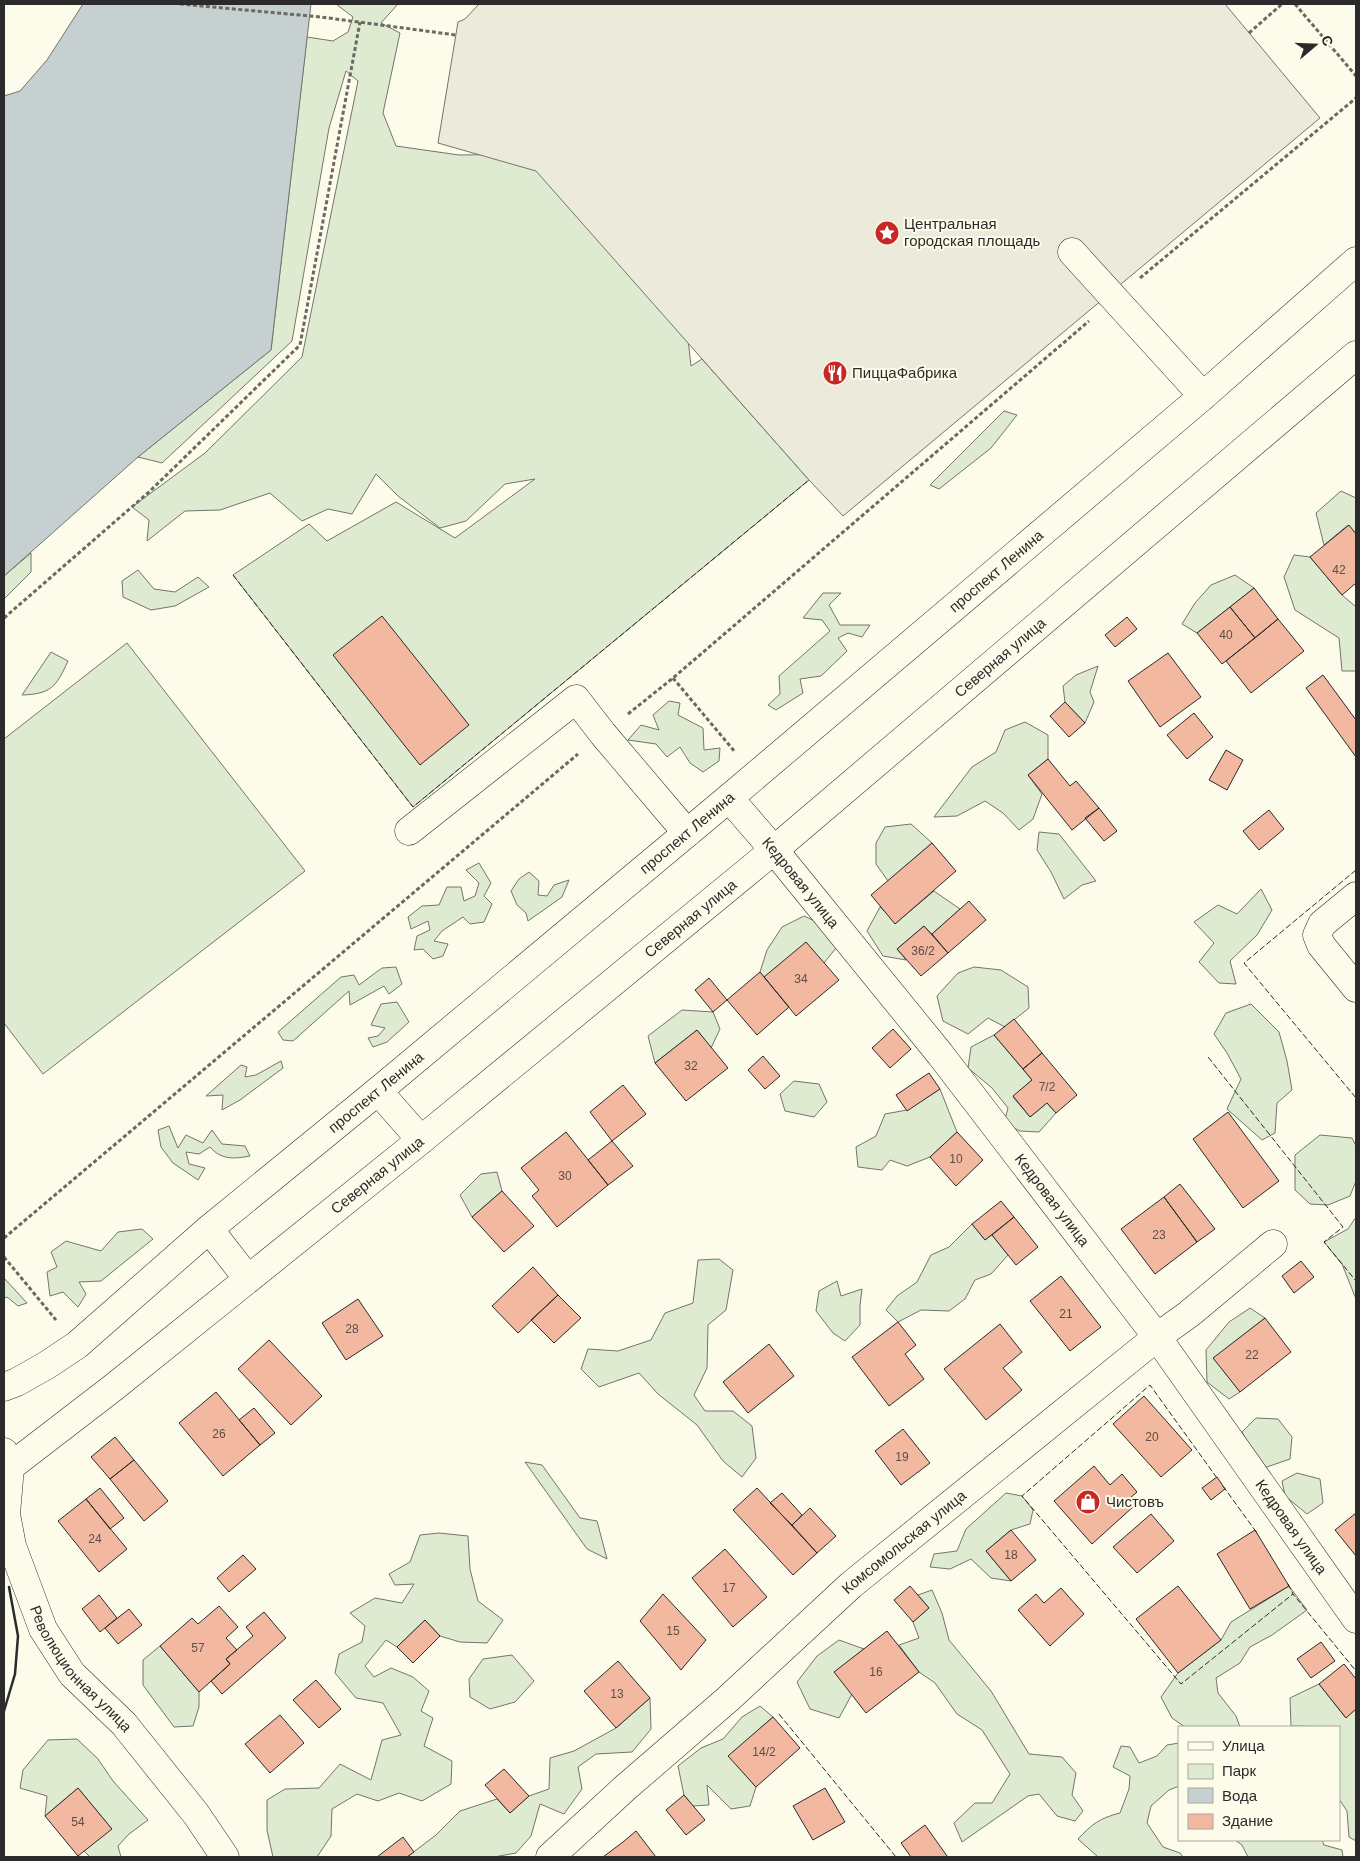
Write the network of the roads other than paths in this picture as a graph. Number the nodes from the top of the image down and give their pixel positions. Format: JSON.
{"nodes":[{"id":1,"x":1072,"y":252,"type":"dead end"},
{"id":2,"x":1356,"y":261,"type":"edge"},
{"id":3,"x":1356,"y":355,"type":"edge"},
{"id":4,"x":1203,"y":396,"type":"junction"},
{"id":5,"x":729,"y":798,"type":"junction"},
{"id":6,"x":409,"y":831,"type":"dead end"},
{"id":7,"x":687,"y":833,"type":"junction"},
{"id":8,"x":774,"y":850,"type":"junction"},
{"id":9,"x":1356,"y":896,"type":"edge"},
{"id":10,"x":1356,"y":988,"type":"edge"},
{"id":11,"x":378,"y":1091,"type":"junction"},
{"id":12,"x":421,"y":1140,"type":"junction"},
{"id":13,"x":208,"y":1230,"type":"junction"},
{"id":14,"x":1273,"y":1244,"type":"dead end"},
{"id":15,"x":248,"y":1279,"type":"junction"},
{"id":16,"x":1156,"y":1336,"type":"junction"},
{"id":17,"x":4,"y":1387,"type":"edge"},
{"id":18,"x":7,"y":1459,"type":"edge"},
{"id":19,"x":1356,"y":1619,"type":"edge"},
{"id":20,"x":225,"y":1857,"type":"edge"},
{"id":21,"x":550,"y":1857,"type":"edge"}],
"edges":[{"from":1,"to":4,"type":"street"},
{"from":2,"to":4,"type":"street","name":"проспект Ленина"},
{"from":3,"to":8,"type":"street","name":"Северная улица"},
{"from":4,"to":5,"type":"street","name":"проспект Ленина"},
{"from":5,"to":7,"type":"street","name":"проспект Ленина"},
{"from":5,"to":8,"type":"street","name":"Кедровая улица"},
{"from":6,"to":7,"type":"street"},
{"from":7,"to":11,"type":"street","name":"проспект Ленина"},
{"from":8,"to":12,"type":"street","name":"Северная улица"},
{"from":8,"to":16,"type":"street","name":"Кедровая улица"},
{"from":9,"to":10,"type":"street"},
{"from":11,"to":12,"type":"street"},
{"from":11,"to":13,"type":"street","name":"проспект Ленина"},
{"from":12,"to":15,"type":"street","name":"Северная улица"},
{"from":13,"to":15,"type":"street"},
{"from":13,"to":17,"type":"street","name":"проспект Ленина"},
{"from":14,"to":16,"type":"street","name":"Комсомольская улица"},
{"from":15,"to":18,"type":"street","name":"Северная улица"},
{"from":16,"to":19,"type":"street","name":"Кедровая улица"},
{"from":16,"to":21,"type":"street","name":"Комсомольская улица"},
{"from":18,"to":20,"type":"street","name":"Революционная улица"}]}
